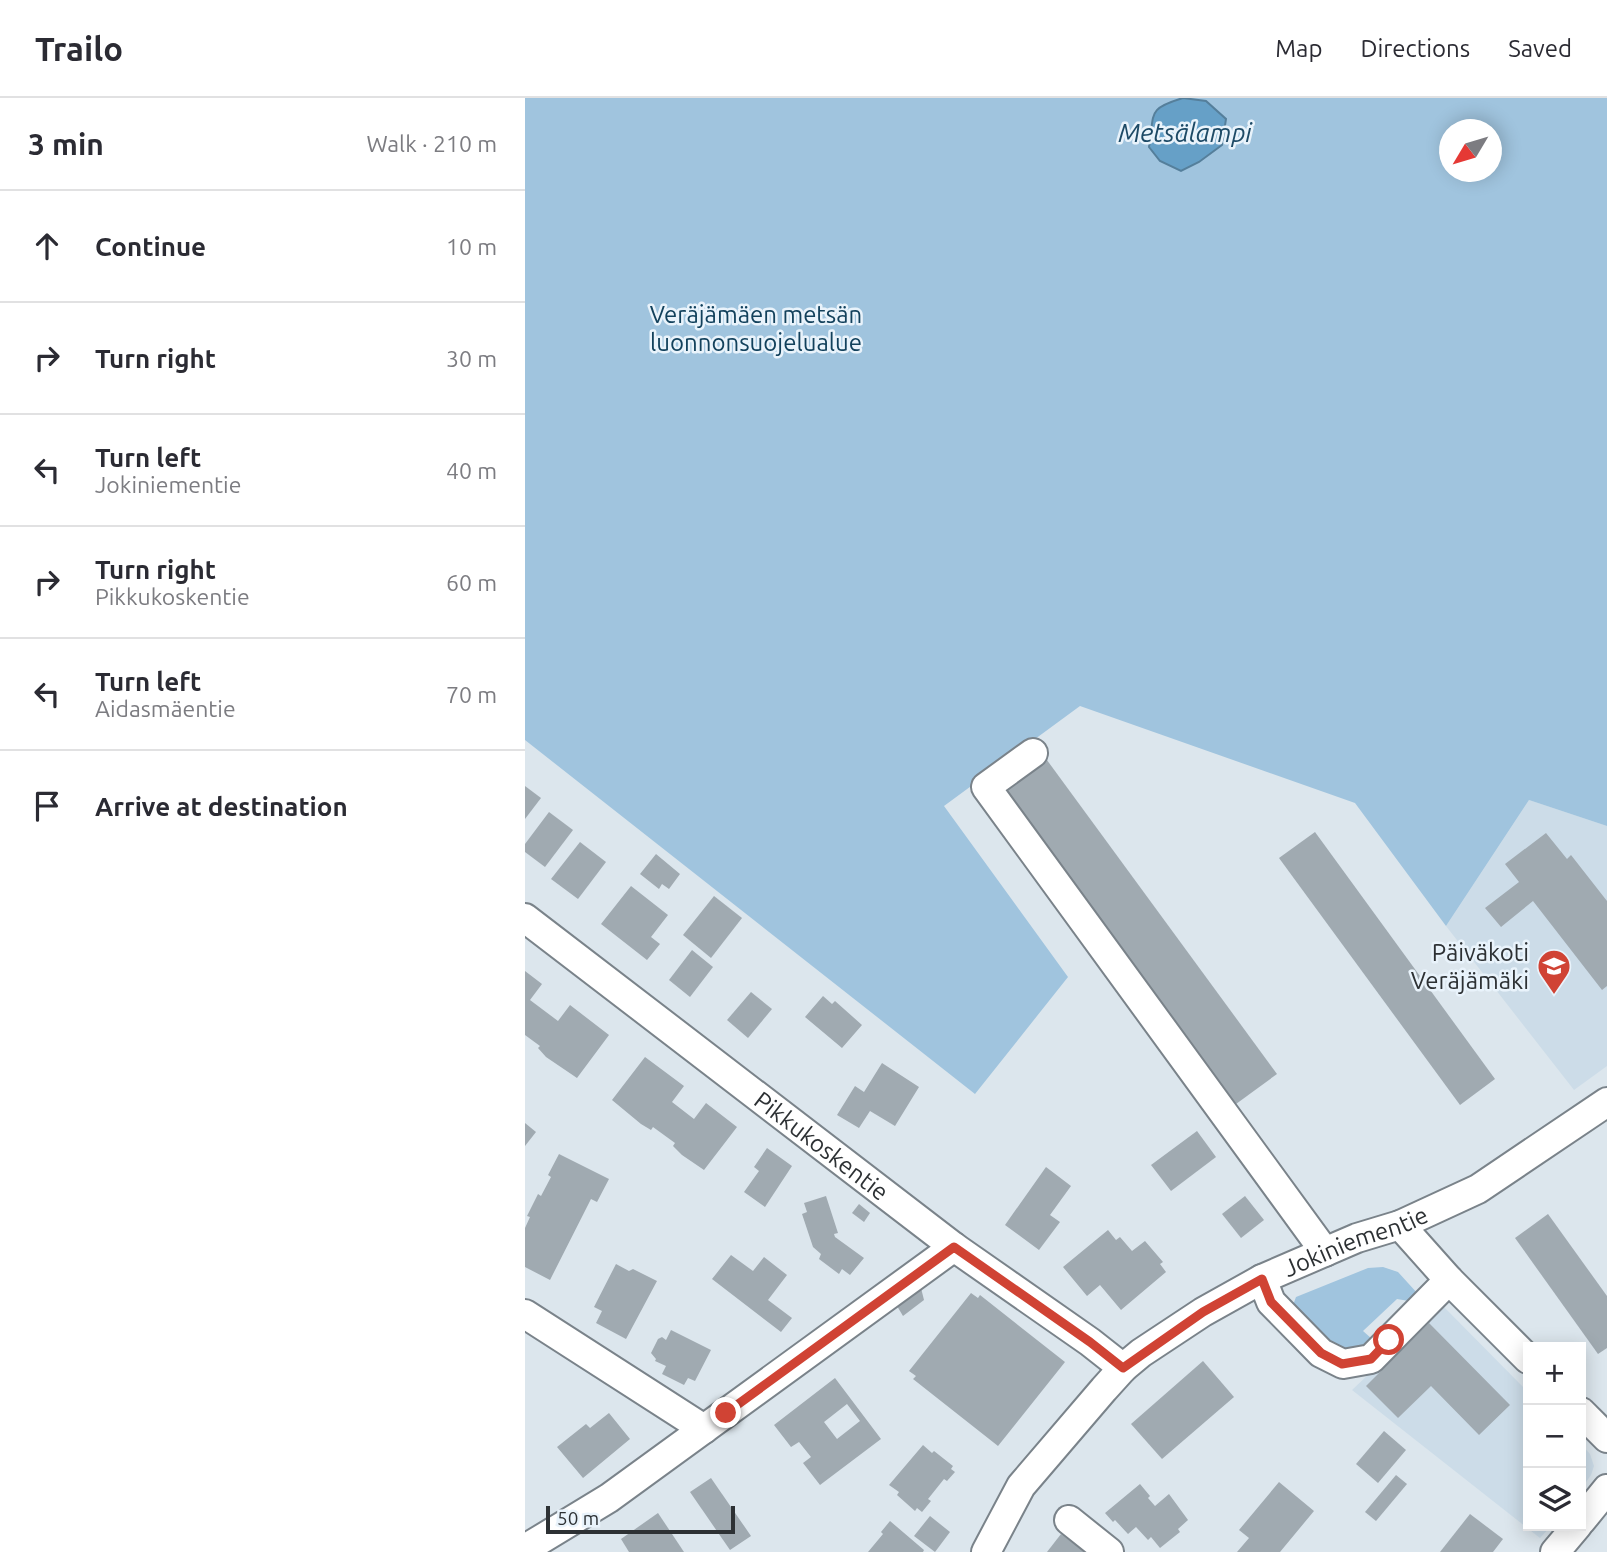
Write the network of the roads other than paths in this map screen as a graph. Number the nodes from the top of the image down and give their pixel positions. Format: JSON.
{"nodes":[{"id":1,"x":1033,"y":753,"type":"dead end"},
{"id":2,"x":525,"y":918,"type":"edge"},
{"id":3,"x":1607,"y":1102,"type":"edge"},
{"id":4,"x":1400,"y":1225,"type":"junction"},
{"id":5,"x":954,"y":1247,"type":"junction"},
{"id":6,"x":1325,"y":1252,"type":"junction"},
{"id":7,"x":1262,"y":1279,"type":"junction"},
{"id":8,"x":1449,"y":1280,"type":"junction"},
{"id":9,"x":525,"y":1314,"type":"edge"},
{"id":10,"x":1523,"y":1354,"type":"edge"},
{"id":11,"x":1123,"y":1368,"type":"junction"},
{"id":12,"x":1586,"y":1417,"type":"edge"},
{"id":13,"x":704,"y":1429,"type":"junction"},
{"id":14,"x":1607,"y":1438,"type":"edge"},
{"id":15,"x":1607,"y":1489,"type":"edge"},
{"id":16,"x":1586,"y":1515,"type":"edge"},
{"id":17,"x":1069,"y":1520,"type":"dead end"},
{"id":18,"x":1573,"y":1531,"type":"edge"},
{"id":19,"x":525,"y":1549,"type":"edge"},
{"id":20,"x":986,"y":1552,"type":"edge"},
{"id":21,"x":1109,"y":1552,"type":"edge"},
{"id":22,"x":1555,"y":1552,"type":"edge"}],
"edges":[{"from":1,"to":6,"type":"street"},
{"from":2,"to":5,"type":"street","name":"Pikkukoskentie"},
{"from":3,"to":4,"type":"street","name":"Jokiniementie"},
{"from":4,"to":6,"type":"street","name":"Jokiniementie"},
{"from":4,"to":8,"type":"street"},
{"from":5,"to":11,"type":"street","name":"Pikkukoskentie"},
{"from":5,"to":13,"type":"street"},
{"from":6,"to":7,"type":"street","name":"Jokiniementie"},
{"from":7,"to":8,"type":"street"},
{"from":7,"to":11,"type":"street","name":"Jokiniementie"},
{"from":8,"to":10,"type":"street"},
{"from":9,"to":13,"type":"street"},
{"from":11,"to":20,"type":"street","name":"Jokiniementie"},
{"from":12,"to":14,"type":"street"},
{"from":13,"to":19,"type":"street"},
{"from":15,"to":16,"type":"street"},
{"from":17,"to":21,"type":"street"},
{"from":18,"to":22,"type":"street"}]}
